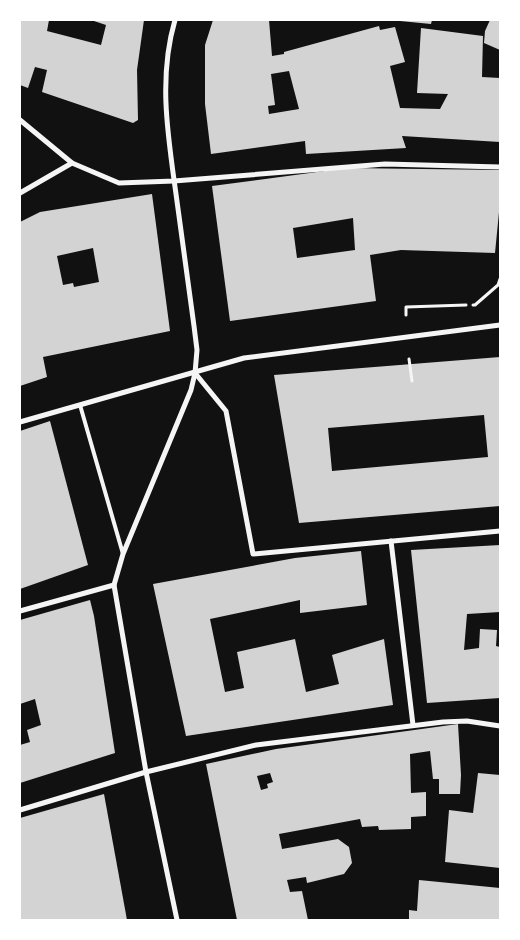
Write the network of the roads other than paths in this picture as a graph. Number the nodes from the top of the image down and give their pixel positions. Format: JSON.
{"nodes":[{"id":1,"x":175,"y":20,"type":"edge"},
{"id":2,"x":20,"y":120,"type":"edge"},
{"id":3,"x":72,"y":163,"type":"junction"},
{"id":4,"x":500,"y":167,"type":"edge"},
{"id":5,"x":174,"y":181,"type":"junction"},
{"id":6,"x":20,"y":193,"type":"edge"},
{"id":7,"x":500,"y":325,"type":"edge"},
{"id":8,"x":195,"y":373,"type":"junction"},
{"id":9,"x":80,"y":405,"type":"junction"},
{"id":10,"x":20,"y":422,"type":"edge"},
{"id":11,"x":500,"y":532,"type":"edge"},
{"id":12,"x":391,"y":541,"type":"junction"},
{"id":13,"x":123,"y":554,"type":"junction"},
{"id":14,"x":114,"y":585,"type":"junction"},
{"id":15,"x":20,"y":611,"type":"edge"},
{"id":16,"x":413,"y":725,"type":"junction"},
{"id":17,"x":500,"y":726,"type":"edge"},
{"id":18,"x":146,"y":772,"type":"junction"},
{"id":19,"x":20,"y":810,"type":"edge"},
{"id":20,"x":177,"y":920,"type":"edge"}],
"edges":[{"from":1,"to":5,"type":"street"},
{"from":2,"to":3,"type":"street"},
{"from":3,"to":5,"type":"street"},
{"from":3,"to":6,"type":"street"},
{"from":4,"to":5,"type":"street"},
{"from":5,"to":8,"type":"street"},
{"from":7,"to":8,"type":"street"},
{"from":8,"to":9,"type":"street"},
{"from":8,"to":12,"type":"street"},
{"from":8,"to":13,"type":"street"},
{"from":9,"to":10,"type":"street"},
{"from":9,"to":13,"type":"lane"},
{"from":11,"to":12,"type":"street"},
{"from":12,"to":16,"type":"street"},
{"from":13,"to":14,"type":"street"},
{"from":14,"to":15,"type":"street"},
{"from":14,"to":18,"type":"street"},
{"from":16,"to":17,"type":"street"},
{"from":16,"to":18,"type":"street"},
{"from":18,"to":19,"type":"street"},
{"from":18,"to":20,"type":"street"}]}
